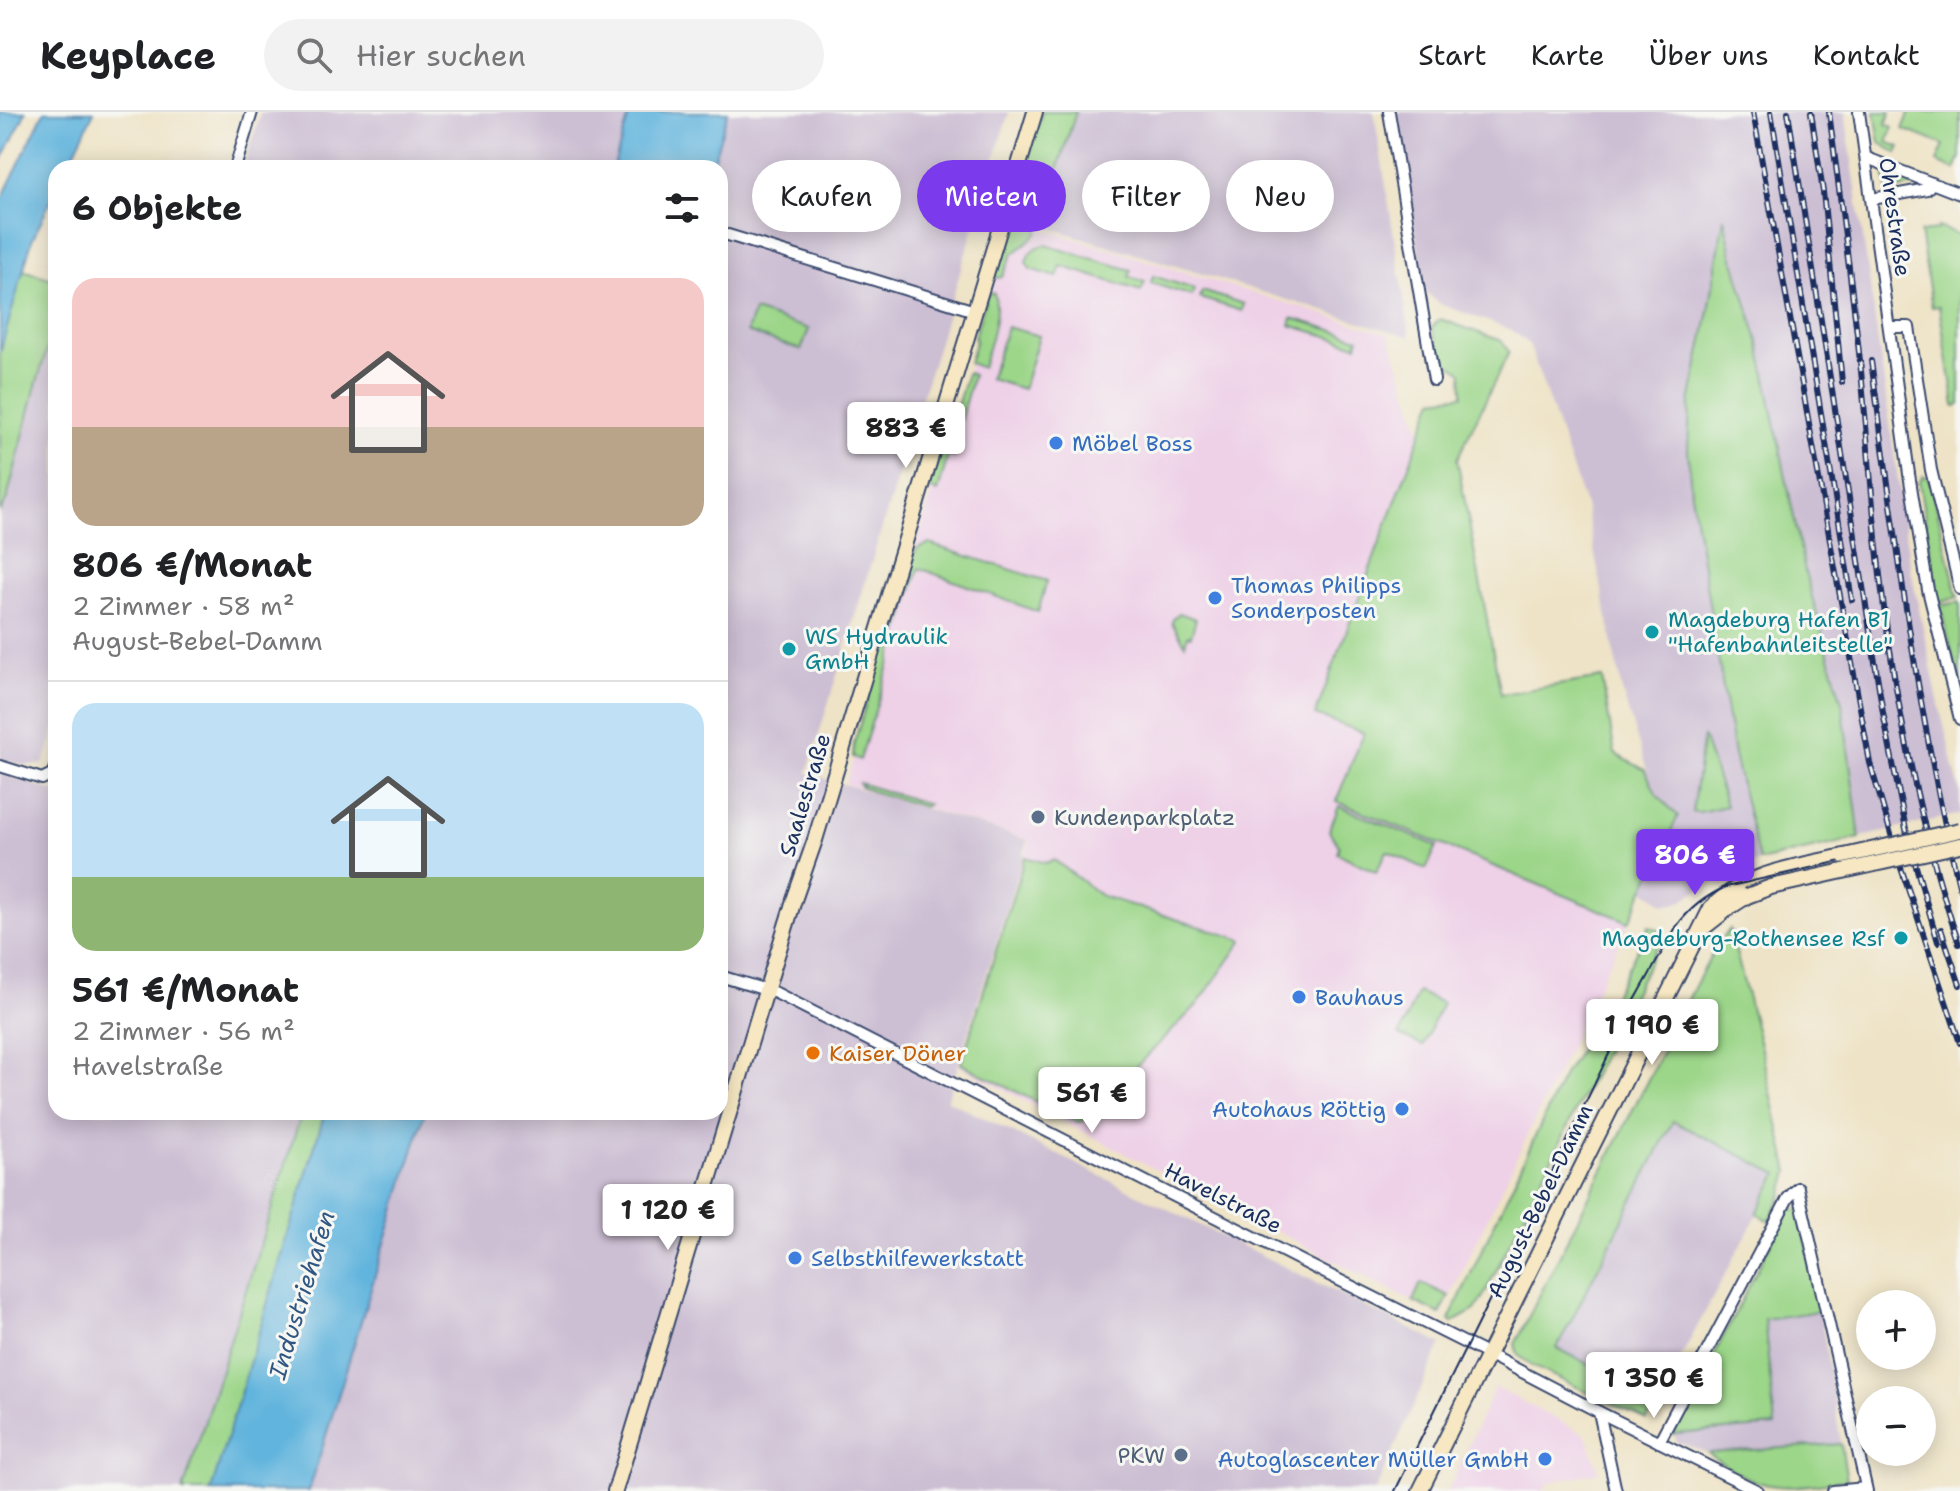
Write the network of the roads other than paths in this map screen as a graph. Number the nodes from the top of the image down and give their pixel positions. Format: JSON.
{"nodes":[{"id":1,"x":252,"y":112,"type":"edge"},
{"id":2,"x":1035,"y":112,"type":"edge"},
{"id":3,"x":1389,"y":112,"type":"edge"},
{"id":4,"x":1859,"y":112,"type":"edge"},
{"id":5,"x":1867,"y":158,"type":"junction"},
{"id":6,"x":237,"y":160,"type":"edge"},
{"id":7,"x":1932,"y":183,"type":"junction"},
{"id":8,"x":1960,"y":194,"type":"edge"},
{"id":9,"x":1872,"y":199,"type":"junction"},
{"id":10,"x":728,"y":235,"type":"dead end"},
{"id":11,"x":975,"y":311,"type":"junction"},
{"id":12,"x":1890,"y":327,"type":"junction"},
{"id":13,"x":1434,"y":380,"type":"dead end"},
{"id":14,"x":1931,"y":470,"type":"junction"},
{"id":15,"x":1909,"y":474,"type":"junction"},
{"id":16,"x":1960,"y":589,"type":"edge"},
{"id":17,"x":1960,"y":719,"type":"edge"},
{"id":18,"x":0,"y":766,"type":"edge"},
{"id":19,"x":48,"y":777,"type":"edge"},
{"id":20,"x":1960,"y":830,"type":"edge"},
{"id":21,"x":1960,"y":845,"type":"edge"},
{"id":22,"x":1746,"y":890,"type":"junction"},
{"id":23,"x":728,"y":978,"type":"edge"},
{"id":24,"x":768,"y":990,"type":"junction"},
{"id":25,"x":1488,"y":1355,"type":"junction"},
{"id":26,"x":1599,"y":1412,"type":"junction"},
{"id":27,"x":1659,"y":1442,"type":"junction"},
{"id":28,"x":1867,"y":1490,"type":"edge"},
{"id":29,"x":615,"y":1491,"type":"edge"},
{"id":30,"x":1420,"y":1491,"type":"edge"},
{"id":31,"x":1616,"y":1491,"type":"edge"},
{"id":32,"x":1758,"y":1491,"type":"edge"},
{"id":33,"x":1833,"y":1491,"type":"edge"}],
"edges":[{"from":1,"to":6,"type":"street"},
{"from":2,"to":11,"type":"main road","name":"Saalestraße"},
{"from":3,"to":13,"type":"street"},
{"from":4,"to":5,"type":"street","name":"Ohrestraße"},
{"from":5,"to":7,"type":"street"},
{"from":5,"to":9,"type":"street","name":"Ohrestraße"},
{"from":7,"to":8,"type":"street"},
{"from":7,"to":9,"type":"street"},
{"from":9,"to":12,"type":"street","name":"Ohrestraße"},
{"from":10,"to":11,"type":"street"},
{"from":11,"to":24,"type":"main road","name":"Saalestraße"},
{"from":12,"to":14,"type":"street"},
{"from":12,"to":15,"type":"street","name":"Ohrestraße"},
{"from":14,"to":15,"type":"street"},
{"from":14,"to":16,"type":"street"},
{"from":15,"to":17,"type":"street","name":"Ohrestraße"},
{"from":18,"to":19,"type":"street"},
{"from":20,"to":22,"type":"main road","bridge":true},
{"from":21,"to":22,"type":"main road","bridge":true},
{"from":22,"to":25,"type":"main road","name":"August-Bebel-Damm"},
{"from":23,"to":24,"type":"street","name":"Havelstraße"},
{"from":24,"to":25,"type":"street","name":"Havelstraße"},
{"from":24,"to":29,"type":"main road","name":"Saalestraße"},
{"from":25,"to":26,"type":"street","name":"Havelstraße"},
{"from":25,"to":30,"type":"main road","name":"August-Bebel-Damm"},
{"from":26,"to":27,"type":"street","name":"Havelstraße"},
{"from":26,"to":31,"type":"street"},
{"from":27,"to":28,"type":"street"},
{"from":27,"to":32,"type":"street","name":"Havelstraße"},
{"from":28,"to":33,"type":"street"}]}
